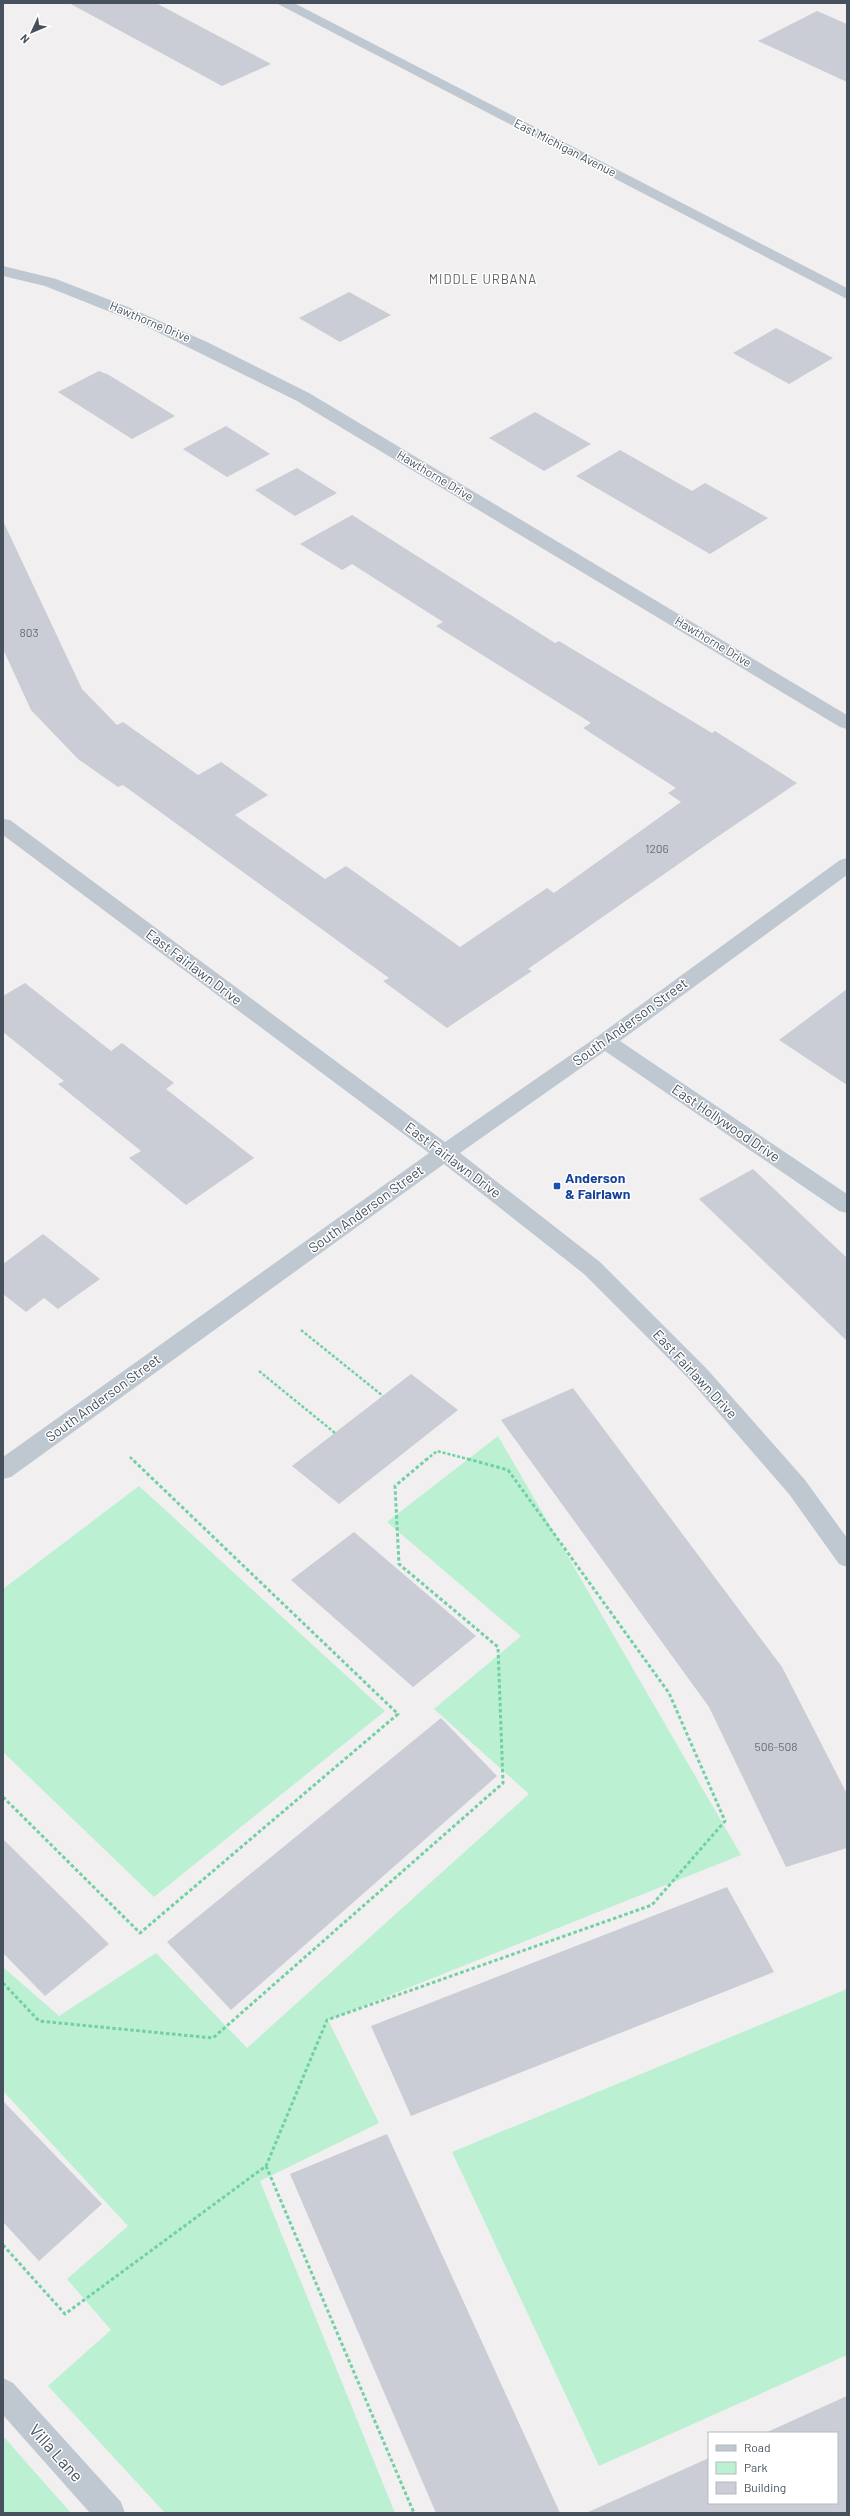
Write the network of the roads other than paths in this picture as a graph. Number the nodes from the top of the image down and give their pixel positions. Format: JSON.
{"nodes":[{"id":1,"x":283,"y":3,"type":"edge"},
{"id":2,"x":3,"y":271,"type":"edge"},
{"id":3,"x":847,"y":294,"type":"edge"},
{"id":4,"x":847,"y":723,"type":"edge"},
{"id":5,"x":3,"y":824,"type":"edge"},
{"id":6,"x":847,"y":865,"type":"edge"},
{"id":7,"x":605,"y":1041,"type":"junction"},
{"id":8,"x":444,"y":1154,"type":"junction"},
{"id":9,"x":847,"y":1205,"type":"edge"},
{"id":10,"x":3,"y":1470,"type":"edge"},
{"id":11,"x":847,"y":1557,"type":"edge"},
{"id":12,"x":3,"y":2393,"type":"edge"},
{"id":13,"x":110,"y":2513,"type":"edge"}],
"edges":[{"from":1,"to":3,"type":"street","name":"East Michigan Avenue"},
{"from":2,"to":4,"type":"street","name":"Hawthorne Drive"},
{"from":5,"to":8,"type":"street","name":"East Fairlawn Drive"},
{"from":6,"to":7,"type":"street","name":"South Anderson Street"},
{"from":7,"to":8,"type":"street","name":"South Anderson Street"},
{"from":7,"to":9,"type":"street","name":"East Hollywood Drive"},
{"from":8,"to":10,"type":"street","name":"South Anderson Street"},
{"from":8,"to":11,"type":"street","name":"East Fairlawn Drive"},
{"from":12,"to":13,"type":"street","name":"Villa Lane"}]}
